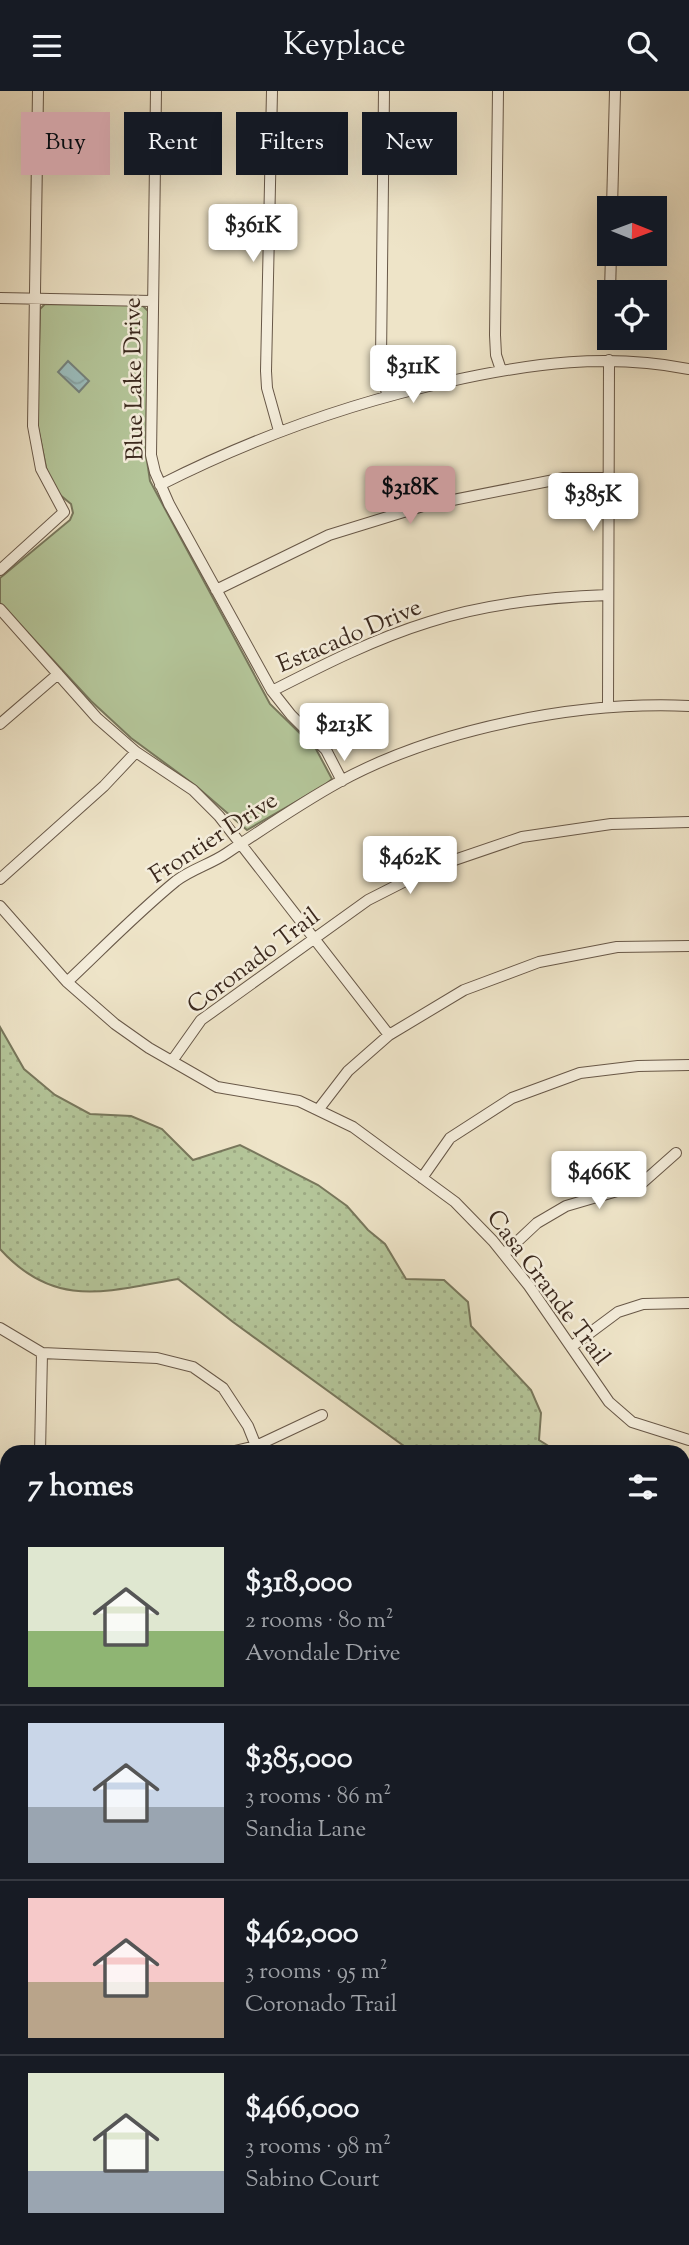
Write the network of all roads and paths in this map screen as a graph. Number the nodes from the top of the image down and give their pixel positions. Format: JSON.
{"nodes":[{"id":1,"x":38,"y":91,"type":"edge"},
{"id":2,"x":156,"y":91,"type":"edge"},
{"id":3,"x":272,"y":91,"type":"edge"},
{"id":4,"x":384,"y":91,"type":"edge"},
{"id":5,"x":498,"y":91,"type":"edge"},
{"id":6,"x":615,"y":91,"type":"edge"},
{"id":7,"x":612,"y":196,"type":"edge"},
{"id":8,"x":0,"y":298,"type":"edge"},
{"id":9,"x":34,"y":299,"type":"junction"},
{"id":10,"x":152,"y":301,"type":"junction"},
{"id":11,"x":610,"y":361,"type":"junction"},
{"id":12,"x":689,"y":361,"type":"edge"},
{"id":13,"x":675,"y":366,"type":"junction"},
{"id":14,"x":689,"y":369,"type":"edge"},
{"id":15,"x":501,"y":370,"type":"junction"},
{"id":16,"x":387,"y":395,"type":"junction"},
{"id":17,"x":279,"y":431,"type":"junction"},
{"id":18,"x":609,"y":478,"type":"junction"},
{"id":19,"x":160,"y":485,"type":"junction"},
{"id":20,"x":0,"y":570,"type":"edge"},
{"id":21,"x":216,"y":590,"type":"junction"},
{"id":22,"x":608,"y":595,"type":"junction"},
{"id":23,"x":0,"y":609,"type":"edge"},
{"id":24,"x":58,"y":674,"type":"junction"},
{"id":25,"x":272,"y":691,"type":"junction"},
{"id":26,"x":608,"y":706,"type":"junction"},
{"id":27,"x":689,"y":706,"type":"edge"},
{"id":28,"x":0,"y":724,"type":"edge"},
{"id":29,"x":135,"y":752,"type":"junction"},
{"id":30,"x":342,"y":781,"type":"junction"},
{"id":31,"x":689,"y":823,"type":"edge"},
{"id":32,"x":240,"y":844,"type":"junction"},
{"id":33,"x":0,"y":879,"type":"edge"},
{"id":34,"x":0,"y":906,"type":"edge"},
{"id":35,"x":315,"y":939,"type":"junction"},
{"id":36,"x":689,"y":946,"type":"edge"},
{"id":37,"x":67,"y":982,"type":"junction"},
{"id":38,"x":389,"y":1035,"type":"junction"},
{"id":39,"x":172,"y":1061,"type":"junction"},
{"id":40,"x":689,"y":1065,"type":"edge"},
{"id":41,"x":318,"y":1110,"type":"junction"},
{"id":42,"x":676,"y":1153,"type":"dead end"},
{"id":43,"x":422,"y":1178,"type":"junction"},
{"id":44,"x":504,"y":1254,"type":"junction"},
{"id":45,"x":689,"y":1303,"type":"edge"},
{"id":46,"x":0,"y":1328,"type":"edge"},
{"id":47,"x":571,"y":1347,"type":"junction"},
{"id":48,"x":42,"y":1353,"type":"junction"},
{"id":49,"x":322,"y":1415,"type":"dead end"},
{"id":50,"x":689,"y":1440,"type":"edge"},
{"id":51,"x":40,"y":1445,"type":"edge"},
{"id":52,"x":256,"y":1445,"type":"edge"},
{"id":53,"x":258,"y":1445,"type":"edge"}],
"edges":[{"from":1,"to":9,"type":"street"},
{"from":2,"to":10,"type":"street","name":"Blue Lake Drive"},
{"from":3,"to":17,"type":"street"},
{"from":4,"to":16,"type":"street"},
{"from":5,"to":15,"type":"street"},
{"from":6,"to":7,"type":"street"},
{"from":8,"to":9,"type":"street"},
{"from":9,"to":10,"type":"street"},
{"from":9,"to":20,"type":"street"},
{"from":10,"to":19,"type":"street","name":"Blue Lake Drive"},
{"from":11,"to":13,"type":"street"},
{"from":11,"to":15,"type":"street"},
{"from":11,"to":18,"type":"street"},
{"from":12,"to":13,"type":"street"},
{"from":13,"to":14,"type":"street"},
{"from":15,"to":16,"type":"street"},
{"from":16,"to":17,"type":"street"},
{"from":17,"to":19,"type":"street"},
{"from":18,"to":21,"type":"street"},
{"from":18,"to":22,"type":"street"},
{"from":19,"to":21,"type":"street","name":"Blue Lake Drive"},
{"from":21,"to":25,"type":"street","name":"Blue Lake Drive"},
{"from":22,"to":25,"type":"street","name":"Estacado Drive"},
{"from":22,"to":26,"type":"street"},
{"from":23,"to":24,"type":"street"},
{"from":24,"to":28,"type":"street"},
{"from":24,"to":29,"type":"street"},
{"from":25,"to":30,"type":"street","name":"Blue Lake Drive"},
{"from":26,"to":27,"type":"street","name":"Frontier Drive"},
{"from":26,"to":30,"type":"street","name":"Frontier Drive"},
{"from":29,"to":32,"type":"street"},
{"from":29,"to":33,"type":"street"},
{"from":30,"to":32,"type":"street","name":"Frontier Drive"},
{"from":31,"to":35,"type":"street","name":"Coronado Trail"},
{"from":32,"to":35,"type":"street"},
{"from":32,"to":37,"type":"street","name":"Frontier Drive"},
{"from":34,"to":37,"type":"street","name":"Casa Grande Trail"},
{"from":35,"to":38,"type":"street"},
{"from":35,"to":39,"type":"street","name":"Coronado Trail"},
{"from":36,"to":38,"type":"street"},
{"from":37,"to":39,"type":"street","name":"Casa Grande Trail"},
{"from":38,"to":41,"type":"street"},
{"from":39,"to":41,"type":"street","name":"Casa Grande Trail"},
{"from":40,"to":43,"type":"street"},
{"from":41,"to":43,"type":"street","name":"Casa Grande Trail"},
{"from":42,"to":44,"type":"street"},
{"from":43,"to":44,"type":"street","name":"Casa Grande Trail"},
{"from":44,"to":47,"type":"street","name":"Casa Grande Trail"},
{"from":45,"to":47,"type":"street"},
{"from":46,"to":48,"type":"street"},
{"from":47,"to":50,"type":"street","name":"Casa Grande Trail"},
{"from":48,"to":51,"type":"street"},
{"from":48,"to":52,"type":"street"},
{"from":49,"to":53,"type":"street"}]}
